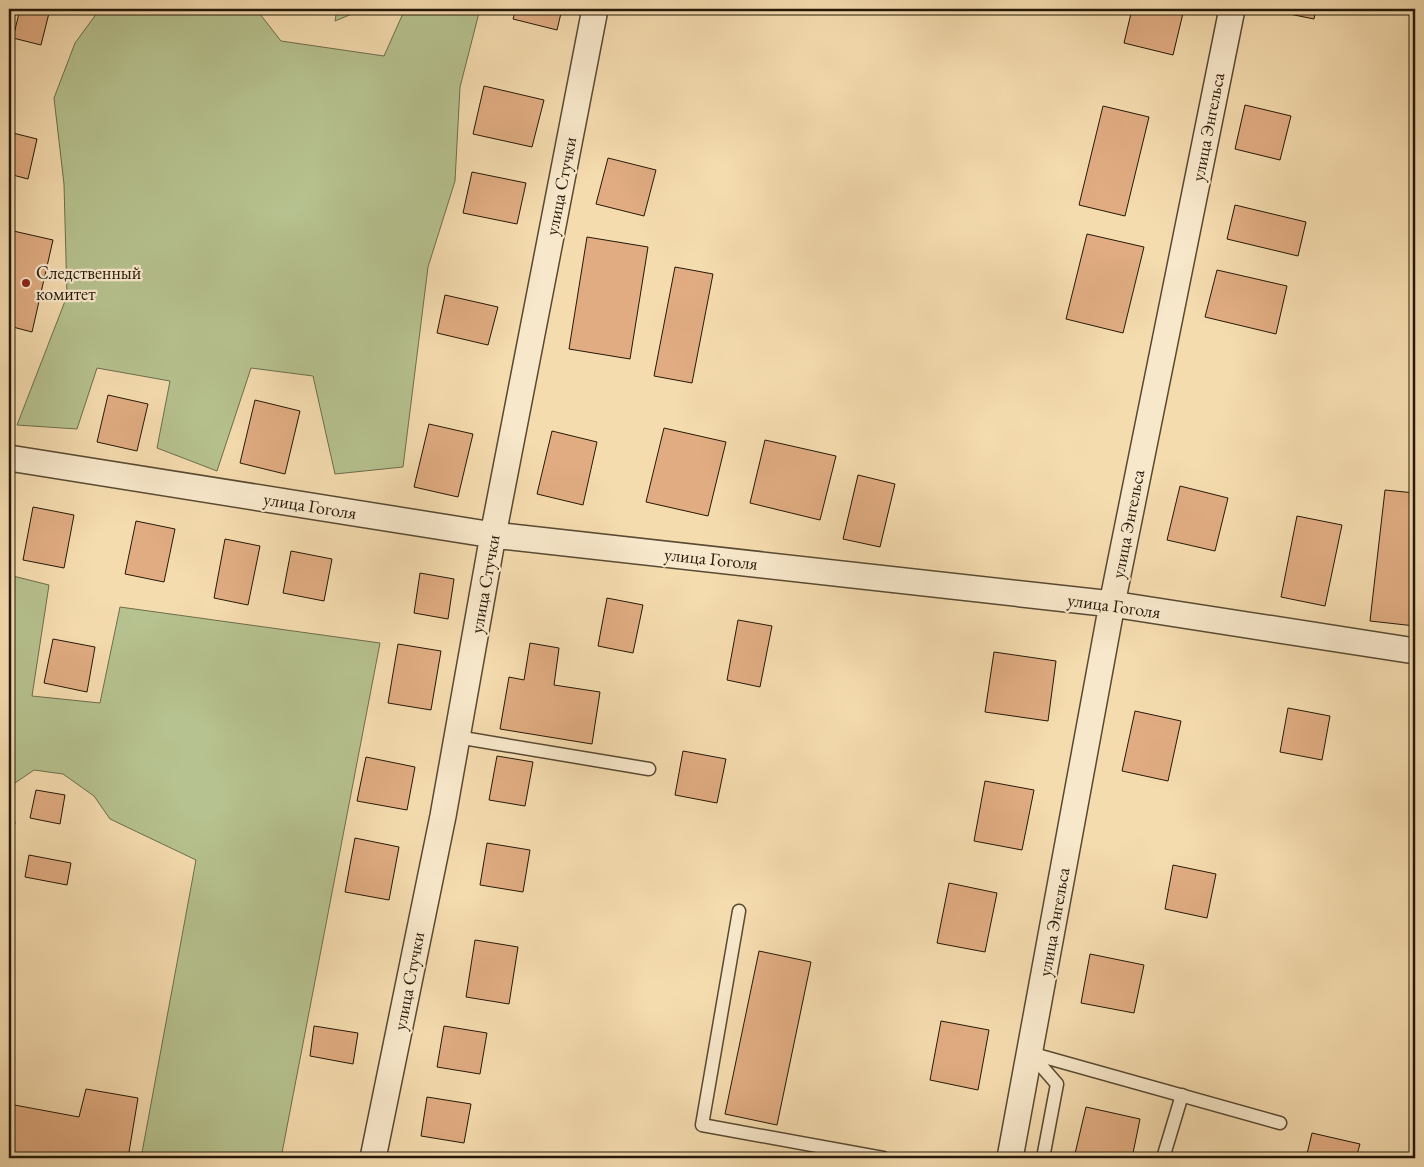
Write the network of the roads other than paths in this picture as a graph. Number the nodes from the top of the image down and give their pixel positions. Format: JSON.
{"nodes":[{"id":1,"x":595,"y":9,"type":"edge"},
{"id":2,"x":1232,"y":9,"type":"edge"},
{"id":3,"x":9,"y":458,"type":"edge"},
{"id":4,"x":494,"y":535,"type":"junction"},
{"id":5,"x":1112,"y":604,"type":"junction"},
{"id":6,"x":1415,"y":651,"type":"edge"},
{"id":7,"x":458,"y":737,"type":"junction"},
{"id":8,"x":649,"y":768,"type":"dead end"},
{"id":9,"x":739,"y":911,"type":"dead end"},
{"id":10,"x":1030,"y":1053,"type":"junction"},
{"id":11,"x":1182,"y":1095,"type":"junction"},
{"id":12,"x":1280,"y":1123,"type":"dead end"},
{"id":13,"x":374,"y":1158,"type":"edge"},
{"id":14,"x":883,"y":1158,"type":"edge"},
{"id":15,"x":1010,"y":1158,"type":"edge"},
{"id":16,"x":1043,"y":1158,"type":"edge"},
{"id":17,"x":1163,"y":1158,"type":"edge"}],
"edges":[{"from":1,"to":4,"type":"street","name":"улица Стучки"},
{"from":2,"to":5,"type":"street","name":"улица Энгельса"},
{"from":3,"to":4,"type":"street","name":"улица Гоголя"},
{"from":4,"to":5,"type":"street","name":"улица Гоголя"},
{"from":4,"to":7,"type":"street","name":"улица Стучки"},
{"from":5,"to":6,"type":"street","name":"улица Гоголя"},
{"from":5,"to":10,"type":"street","name":"улица Энгельса"},
{"from":7,"to":8,"type":"lane"},
{"from":7,"to":13,"type":"street","name":"улица Стучки"},
{"from":9,"to":14,"type":"lane"},
{"from":10,"to":11,"type":"lane"},
{"from":10,"to":15,"type":"street","name":"улица Энгельса"},
{"from":10,"to":16,"type":"lane"},
{"from":11,"to":12,"type":"lane"},
{"from":11,"to":17,"type":"lane"}]}
